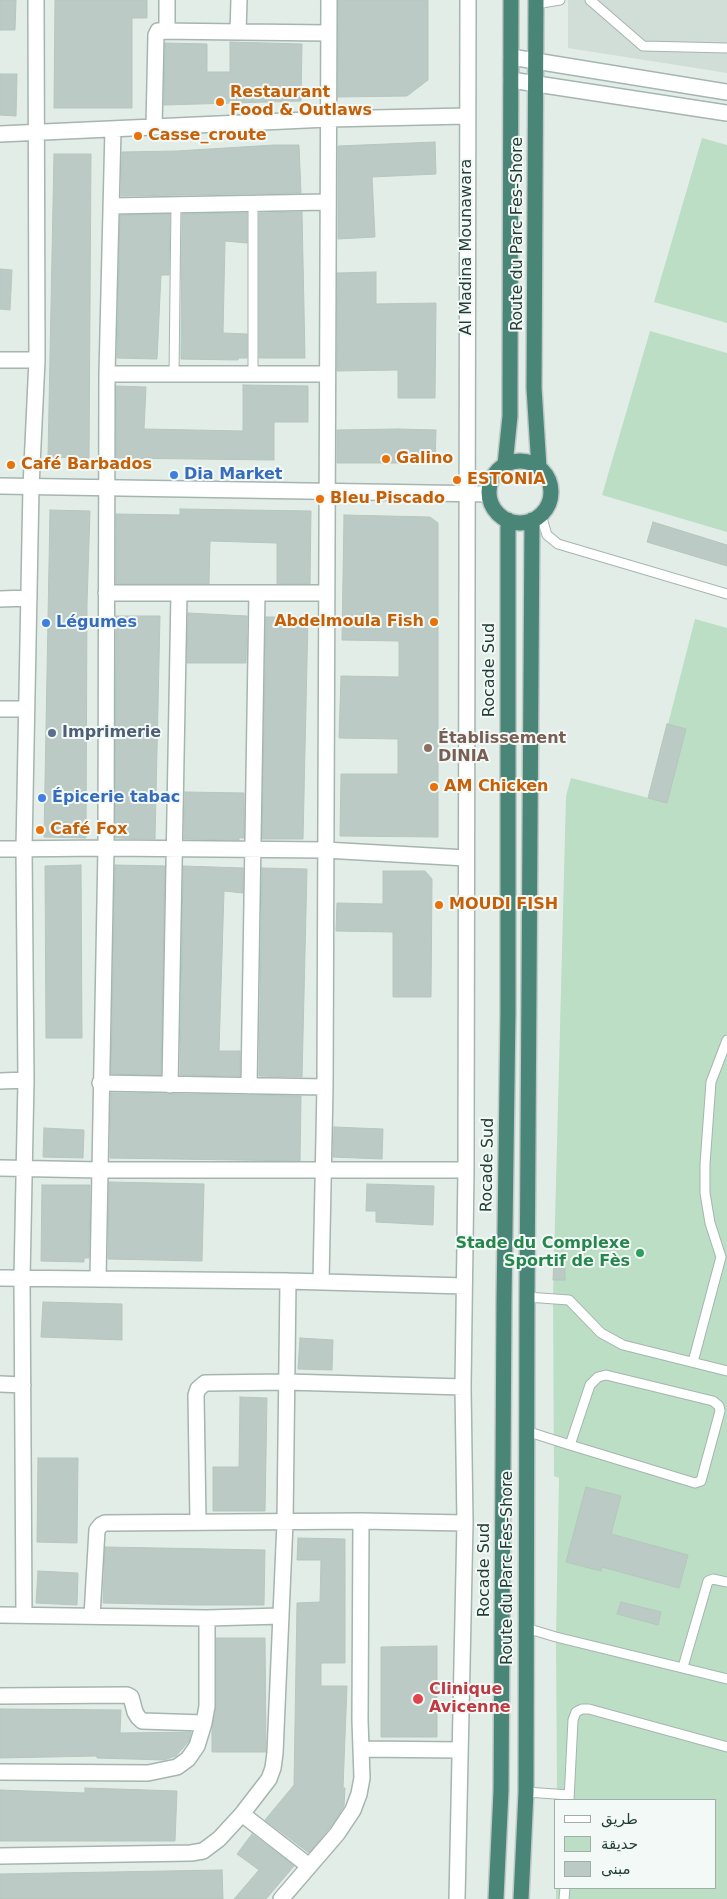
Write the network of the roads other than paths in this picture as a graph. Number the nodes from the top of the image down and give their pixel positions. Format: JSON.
{"nodes":[{"id":1,"x":36,"y":0,"type":"edge"},
{"id":2,"x":167,"y":0,"type":"edge"},
{"id":3,"x":239,"y":0,"type":"edge"},
{"id":4,"x":328,"y":0,"type":"edge"},
{"id":5,"x":468,"y":0,"type":"edge"},
{"id":6,"x":511,"y":0,"type":"edge"},
{"id":7,"x":560,"y":0,"type":"edge"},
{"id":8,"x":590,"y":0,"type":"edge"},
{"id":9,"x":536,"y":2,"type":"edge"},
{"id":10,"x":167,"y":31,"type":"junction"},
{"id":11,"x":238,"y":32,"type":"junction"},
{"id":12,"x":328,"y":33,"type":"junction"},
{"id":13,"x":727,"y":48,"type":"edge"},
{"id":14,"x":511,"y":57,"type":"junction"},
{"id":15,"x":536,"y":61,"type":"junction"},
{"id":16,"x":511,"y":80,"type":"junction"},
{"id":17,"x":536,"y":83,"type":"junction"},
{"id":18,"x":727,"y":92,"type":"edge"},
{"id":19,"x":727,"y":113,"type":"edge"},
{"id":20,"x":467,"y":116,"type":"junction"},
{"id":21,"x":328,"y":119,"type":"junction"},
{"id":22,"x":154,"y":127,"type":"junction"},
{"id":23,"x":113,"y":129,"type":"junction"},
{"id":24,"x":36,"y":133,"type":"junction"},
{"id":25,"x":0,"y":134,"type":"edge"},
{"id":26,"x":327,"y":202,"type":"junction"},
{"id":27,"x":253,"y":203,"type":"junction"},
{"id":28,"x":176,"y":205,"type":"junction"},
{"id":29,"x":111,"y":206,"type":"junction"},
{"id":30,"x":0,"y":360,"type":"edge"},
{"id":31,"x":37,"y":360,"type":"junction"},
{"id":32,"x":107,"y":374,"type":"junction"},
{"id":33,"x":174,"y":374,"type":"junction"},
{"id":34,"x":253,"y":374,"type":"junction"},
{"id":35,"x":326,"y":374,"type":"junction"},
{"id":36,"x":505,"y":465,"type":"junction"},
{"id":37,"x":539,"y":468,"type":"junction"},
{"id":38,"x":0,"y":486,"type":"edge"},
{"id":39,"x":32,"y":486,"type":"junction"},
{"id":40,"x":106,"y":488,"type":"junction"},
{"id":41,"x":326,"y":491,"type":"junction"},
{"id":42,"x":467,"y":494,"type":"junction"},
{"id":43,"x":489,"y":494,"type":"junction"},
{"id":44,"x":536,"y":517,"type":"junction"},
{"id":45,"x":508,"y":520,"type":"junction"},
{"id":46,"x":106,"y":593,"type":"junction"},
{"id":47,"x":179,"y":593,"type":"junction"},
{"id":48,"x":257,"y":593,"type":"junction"},
{"id":49,"x":326,"y":593,"type":"junction"},
{"id":50,"x":727,"y":594,"type":"edge"},
{"id":51,"x":30,"y":598,"type":"junction"},
{"id":52,"x":0,"y":599,"type":"edge"},
{"id":53,"x":0,"y":709,"type":"edge"},
{"id":54,"x":26,"y":709,"type":"junction"},
{"id":55,"x":24,"y":848,"type":"junction"},
{"id":56,"x":106,"y":848,"type":"junction"},
{"id":57,"x":0,"y":849,"type":"edge"},
{"id":58,"x":174,"y":849,"type":"junction"},
{"id":59,"x":253,"y":849,"type":"junction"},
{"id":60,"x":325,"y":850,"type":"junction"},
{"id":61,"x":466,"y":858,"type":"junction"},
{"id":62,"x":727,"y":1040,"type":"edge"},
{"id":63,"x":0,"y":1080,"type":"edge"},
{"id":64,"x":26,"y":1080,"type":"junction"},
{"id":65,"x":100,"y":1083,"type":"junction"},
{"id":66,"x":170,"y":1085,"type":"junction"},
{"id":67,"x":249,"y":1086,"type":"junction"},
{"id":68,"x":325,"y":1087,"type":"junction"},
{"id":69,"x":0,"y":1168,"type":"edge"},
{"id":70,"x":25,"y":1168,"type":"junction"},
{"id":71,"x":99,"y":1170,"type":"junction"},
{"id":72,"x":323,"y":1170,"type":"junction"},
{"id":73,"x":466,"y":1170,"type":"junction"},
{"id":74,"x":0,"y":1278,"type":"edge"},
{"id":75,"x":22,"y":1278,"type":"junction"},
{"id":76,"x":98,"y":1278,"type":"junction"},
{"id":77,"x":288,"y":1281,"type":"junction"},
{"id":78,"x":321,"y":1282,"type":"junction"},
{"id":79,"x":464,"y":1286,"type":"junction"},
{"id":80,"x":527,"y":1297,"type":"junction"},
{"id":81,"x":693,"y":1362,"type":"junction"},
{"id":82,"x":727,"y":1371,"type":"edge"},
{"id":83,"x":287,"y":1382,"type":"junction"},
{"id":84,"x":0,"y":1384,"type":"edge"},
{"id":85,"x":23,"y":1385,"type":"junction"},
{"id":86,"x":463,"y":1387,"type":"junction"},
{"id":87,"x":526,"y":1431,"type":"junction"},
{"id":88,"x":570,"y":1445,"type":"junction"},
{"id":89,"x":198,"y":1522,"type":"junction"},
{"id":90,"x":285,"y":1522,"type":"junction"},
{"id":91,"x":361,"y":1522,"type":"junction"},
{"id":92,"x":465,"y":1523,"type":"junction"},
{"id":93,"x":727,"y":1582,"type":"edge"},
{"id":94,"x":0,"y":1615,"type":"edge"},
{"id":95,"x":24,"y":1615,"type":"junction"},
{"id":96,"x":92,"y":1616,"type":"junction"},
{"id":97,"x":281,"y":1616,"type":"junction"},
{"id":98,"x":207,"y":1618,"type":"junction"},
{"id":99,"x":526,"y":1628,"type":"junction"},
{"id":100,"x":683,"y":1667,"type":"junction"},
{"id":101,"x":727,"y":1678,"type":"edge"},
{"id":102,"x":0,"y":1696,"type":"edge"},
{"id":103,"x":204,"y":1723,"type":"junction"},
{"id":104,"x":727,"y":1747,"type":"edge"},
{"id":105,"x":362,"y":1749,"type":"junction"},
{"id":106,"x":460,"y":1750,"type":"junction"},
{"id":107,"x":0,"y":1772,"type":"edge"},
{"id":108,"x":526,"y":1792,"type":"junction"},
{"id":109,"x":569,"y":1798,"type":"edge"},
{"id":110,"x":242,"y":1814,"type":"junction"},
{"id":111,"x":0,"y":1856,"type":"edge"},
{"id":112,"x":309,"y":1866,"type":"junction"},
{"id":113,"x":280,"y":1899,"type":"edge"},
{"id":114,"x":457,"y":1899,"type":"edge"},
{"id":115,"x":496,"y":1899,"type":"edge"},
{"id":116,"x":521,"y":1899,"type":"edge"}],
"edges":[{"from":1,"to":24,"type":"street"},
{"from":2,"to":10,"type":"street"},
{"from":3,"to":11,"type":"street"},
{"from":4,"to":12,"type":"street"},
{"from":5,"to":20,"type":"street","name":"Al Madina Mounawara"},
{"from":6,"to":14,"type":"highway","name":"Route du Parc Fes-Shore"},
{"from":7,"to":9,"type":"lane"},
{"from":8,"to":13,"type":"lane"},
{"from":9,"to":15,"type":"highway","name":"Route du Parc Fes-Shore"},
{"from":10,"to":11,"type":"street"},
{"from":10,"to":22,"type":"street"},
{"from":11,"to":12,"type":"street"},
{"from":12,"to":21,"type":"street"},
{"from":14,"to":15,"type":"street"},
{"from":14,"to":16,"type":"highway","name":"Route du Parc Fes-Shore"},
{"from":15,"to":17,"type":"highway","name":"Route du Parc Fes-Shore"},
{"from":15,"to":18,"type":"street"},
{"from":16,"to":17,"type":"street"},
{"from":16,"to":36,"type":"highway","name":"Route du Parc Fes-Shore"},
{"from":17,"to":19,"type":"street"},
{"from":17,"to":37,"type":"highway","name":"Route du Parc Fes-Shore"},
{"from":20,"to":21,"type":"street"},
{"from":20,"to":42,"type":"street","name":"Al Madina Mounawara"},
{"from":21,"to":22,"type":"street"},
{"from":21,"to":26,"type":"street"},
{"from":22,"to":23,"type":"street"},
{"from":23,"to":24,"type":"street"},
{"from":23,"to":29,"type":"street"},
{"from":24,"to":25,"type":"street"},
{"from":24,"to":31,"type":"street"},
{"from":26,"to":27,"type":"street"},
{"from":26,"to":35,"type":"street"},
{"from":27,"to":28,"type":"street"},
{"from":27,"to":34,"type":"lane"},
{"from":28,"to":29,"type":"street"},
{"from":28,"to":33,"type":"lane"},
{"from":29,"to":32,"type":"street"},
{"from":30,"to":31,"type":"street"},
{"from":31,"to":39,"type":"street"},
{"from":32,"to":33,"type":"street"},
{"from":32,"to":40,"type":"street"},
{"from":33,"to":34,"type":"street"},
{"from":34,"to":35,"type":"street"},
{"from":35,"to":41,"type":"street"},
{"from":36,"to":37,"type":"highway"},
{"from":36,"to":43,"type":"highway"},
{"from":37,"to":44,"type":"highway"},
{"from":38,"to":39,"type":"street"},
{"from":39,"to":40,"type":"street"},
{"from":39,"to":51,"type":"street"},
{"from":40,"to":41,"type":"street"},
{"from":40,"to":46,"type":"street"},
{"from":41,"to":42,"type":"street"},
{"from":41,"to":49,"type":"street"},
{"from":42,"to":43,"type":"street"},
{"from":42,"to":61,"type":"street","name":"Al Madina Mounawara"},
{"from":43,"to":45,"type":"highway"},
{"from":44,"to":45,"type":"highway"},
{"from":44,"to":50,"type":"lane"},
{"from":44,"to":80,"type":"highway"},
{"from":45,"to":115,"type":"highway","name":"Rocade Sud"},
{"from":46,"to":47,"type":"street"},
{"from":46,"to":56,"type":"street"},
{"from":47,"to":48,"type":"street"},
{"from":47,"to":58,"type":"street"},
{"from":48,"to":49,"type":"street"},
{"from":48,"to":59,"type":"street"},
{"from":49,"to":60,"type":"street"},
{"from":51,"to":52,"type":"street"},
{"from":51,"to":54,"type":"street"},
{"from":53,"to":54,"type":"street"},
{"from":54,"to":55,"type":"street"},
{"from":55,"to":56,"type":"street"},
{"from":55,"to":57,"type":"street"},
{"from":55,"to":64,"type":"street"},
{"from":56,"to":58,"type":"street"},
{"from":56,"to":65,"type":"street"},
{"from":58,"to":59,"type":"street"},
{"from":58,"to":66,"type":"street"},
{"from":59,"to":60,"type":"street"},
{"from":59,"to":67,"type":"street"},
{"from":60,"to":61,"type":"street"},
{"from":60,"to":68,"type":"street"},
{"from":61,"to":73,"type":"street","name":"Al Madina Mounawara"},
{"from":62,"to":81,"type":"lane"},
{"from":63,"to":64,"type":"street"},
{"from":64,"to":70,"type":"street"},
{"from":65,"to":66,"type":"street"},
{"from":65,"to":71,"type":"street"},
{"from":66,"to":67,"type":"street"},
{"from":67,"to":68,"type":"street"},
{"from":68,"to":72,"type":"street"},
{"from":69,"to":70,"type":"street"},
{"from":70,"to":71,"type":"street"},
{"from":70,"to":75,"type":"street"},
{"from":71,"to":72,"type":"street"},
{"from":71,"to":76,"type":"street"},
{"from":72,"to":73,"type":"street"},
{"from":72,"to":78,"type":"street"},
{"from":73,"to":79,"type":"street","name":"Al Madina Mounawara"},
{"from":74,"to":75,"type":"street"},
{"from":75,"to":76,"type":"street"},
{"from":75,"to":85,"type":"street"},
{"from":76,"to":77,"type":"street"},
{"from":77,"to":78,"type":"street"},
{"from":77,"to":83,"type":"street"},
{"from":78,"to":79,"type":"street"},
{"from":79,"to":86,"type":"street","name":"Al Madina Mounawara"},
{"from":80,"to":81,"type":"lane"},
{"from":80,"to":87,"type":"highway","name":"Route du Parc Fes-Shore"},
{"from":81,"to":82,"type":"lane"},
{"from":83,"to":86,"type":"street"},
{"from":83,"to":89,"type":"street"},
{"from":83,"to":90,"type":"street"},
{"from":84,"to":85,"type":"street"},
{"from":85,"to":95,"type":"street"},
{"from":86,"to":92,"type":"street","name":"Al Madina Mounawara"},
{"from":87,"to":88,"type":"lane"},
{"from":87,"to":99,"type":"highway","name":"Route du Parc Fes-Shore"},
{"from":88,"to":88,"type":"lane"},
{"from":89,"to":90,"type":"street"},
{"from":89,"to":96,"type":"street"},
{"from":90,"to":91,"type":"street"},
{"from":90,"to":97,"type":"street"},
{"from":91,"to":92,"type":"street"},
{"from":91,"to":105,"type":"street"},
{"from":92,"to":106,"type":"street","name":"Al Madina Mounawara"},
{"from":93,"to":100,"type":"lane"},
{"from":94,"to":95,"type":"street"},
{"from":95,"to":96,"type":"street"},
{"from":96,"to":98,"type":"street"},
{"from":97,"to":98,"type":"street"},
{"from":97,"to":110,"type":"street"},
{"from":98,"to":103,"type":"street"},
{"from":99,"to":100,"type":"lane"},
{"from":99,"to":108,"type":"highway","name":"Route du Parc Fes-Shore"},
{"from":100,"to":101,"type":"lane"},
{"from":102,"to":103,"type":"street"},
{"from":103,"to":107,"type":"street"},
{"from":104,"to":109,"type":"lane"},
{"from":105,"to":106,"type":"street"},
{"from":105,"to":112,"type":"street"},
{"from":106,"to":114,"type":"street","name":"Al Madina Mounawara"},
{"from":108,"to":109,"type":"lane"},
{"from":108,"to":116,"type":"highway","name":"Route du Parc Fes-Shore"},
{"from":110,"to":111,"type":"street"},
{"from":110,"to":112,"type":"street"},
{"from":112,"to":113,"type":"street"}]}
